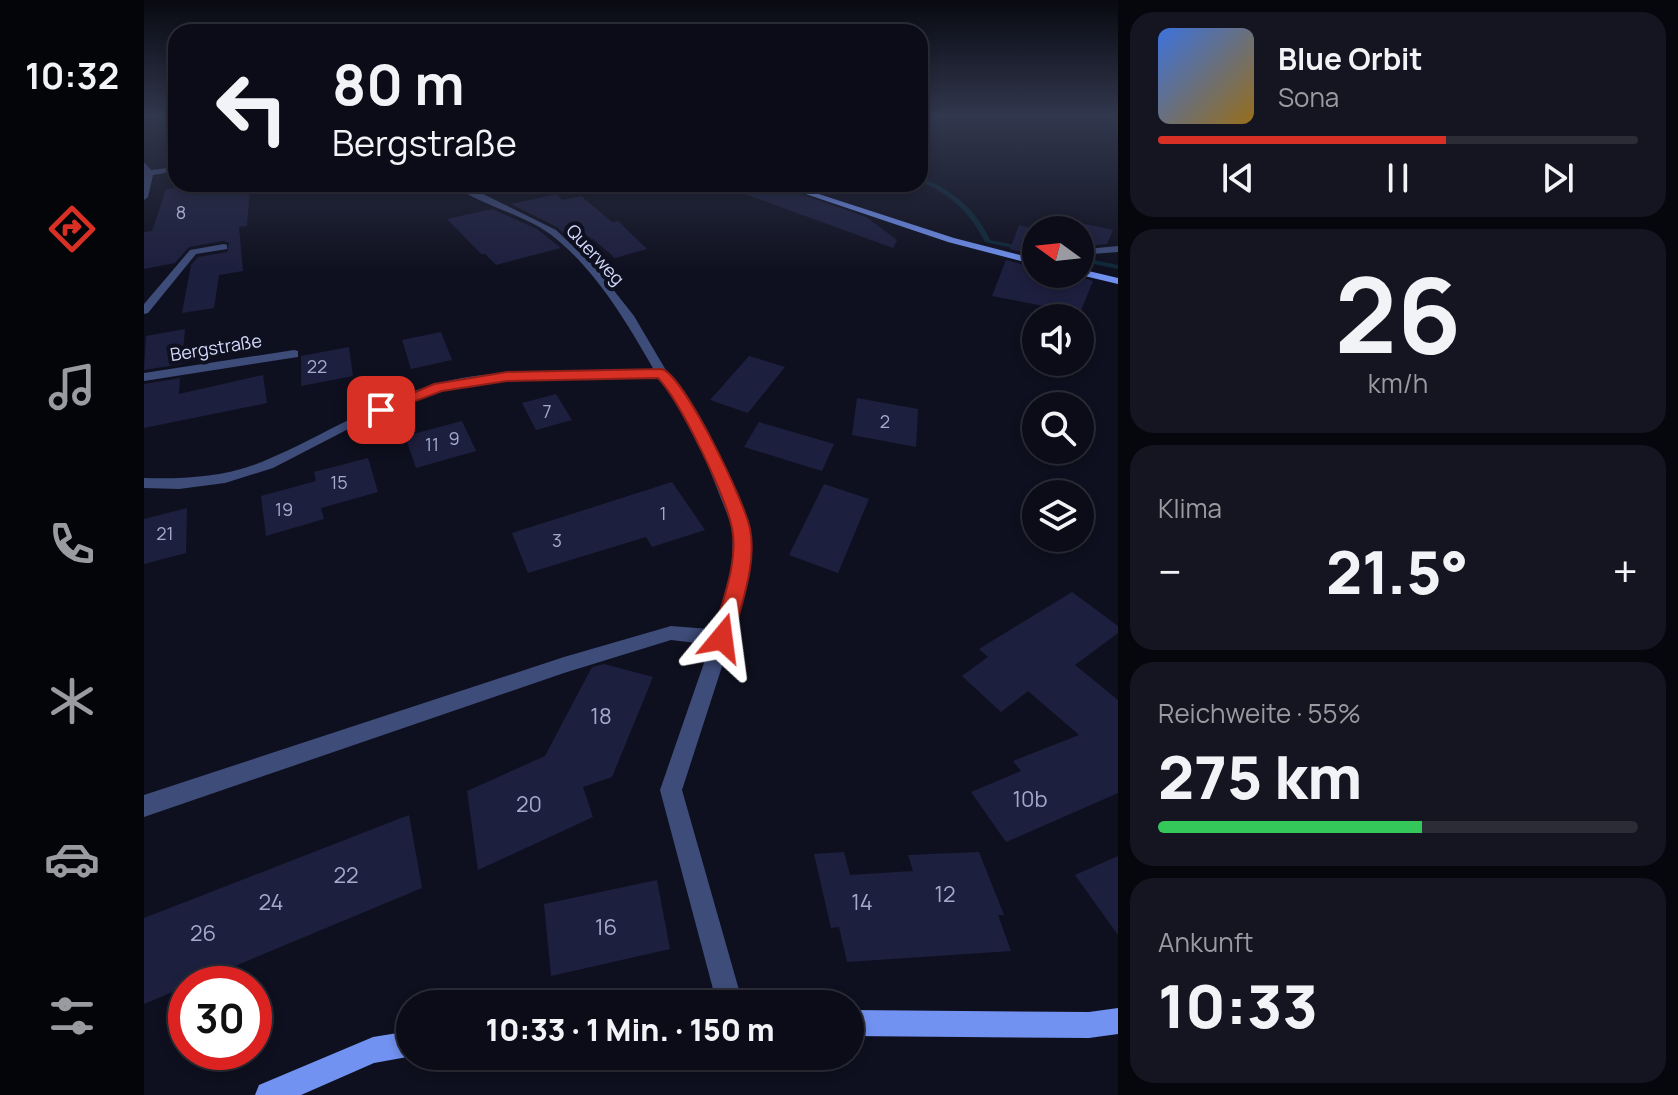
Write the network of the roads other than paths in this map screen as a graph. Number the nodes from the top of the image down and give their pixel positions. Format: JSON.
{"nodes":[{"id":1,"x":146,"y":168,"type":"edge"},
{"id":2,"x":168,"y":170,"type":"edge"},
{"id":3,"x":149,"y":173,"type":"junction"},
{"id":4,"x":472,"y":192,"type":"edge"},
{"id":5,"x":807,"y":192,"type":"edge"},
{"id":6,"x":144,"y":197,"type":"edge"},
{"id":7,"x":224,"y":247,"type":"dead end"},
{"id":8,"x":1118,"y":249,"type":"edge"},
{"id":9,"x":1094,"y":251,"type":"edge"},
{"id":10,"x":1022,"y":258,"type":"edge"},
{"id":11,"x":1094,"y":275,"type":"edge"},
{"id":12,"x":1118,"y":281,"type":"edge"},
{"id":13,"x":144,"y":311,"type":"edge"},
{"id":14,"x":294,"y":354,"type":"dead end"},
{"id":15,"x":144,"y":377,"type":"edge"},
{"id":16,"x":669,"y":381,"type":"junction"},
{"id":17,"x":144,"y":483,"type":"edge"},
{"id":18,"x":722,"y":638,"type":"junction"},
{"id":19,"x":144,"y":806,"type":"edge"},
{"id":20,"x":726,"y":990,"type":"edge"},
{"id":21,"x":1118,"y":1021,"type":"edge"},
{"id":22,"x":864,"y":1023,"type":"edge"},
{"id":23,"x":396,"y":1046,"type":"edge"},
{"id":24,"x":269,"y":1095,"type":"edge"}],
"edges":[{"from":1,"to":3,"type":"street"},
{"from":2,"to":3,"type":"street"},
{"from":3,"to":6,"type":"street"},
{"from":4,"to":16,"type":"street","name":"Querweg"},
{"from":5,"to":10,"type":"street"},
{"from":7,"to":13,"type":"street"},
{"from":8,"to":9,"type":"street"},
{"from":11,"to":12,"type":"street"},
{"from":14,"to":15,"type":"street","name":"Bergstraße"},
{"from":16,"to":17,"type":"street"},
{"from":16,"to":18,"type":"street","name":"Querweg"},
{"from":18,"to":19,"type":"street"},
{"from":18,"to":20,"type":"street","name":"Querweg"},
{"from":21,"to":22,"type":"street"},
{"from":23,"to":24,"type":"street"}]}
